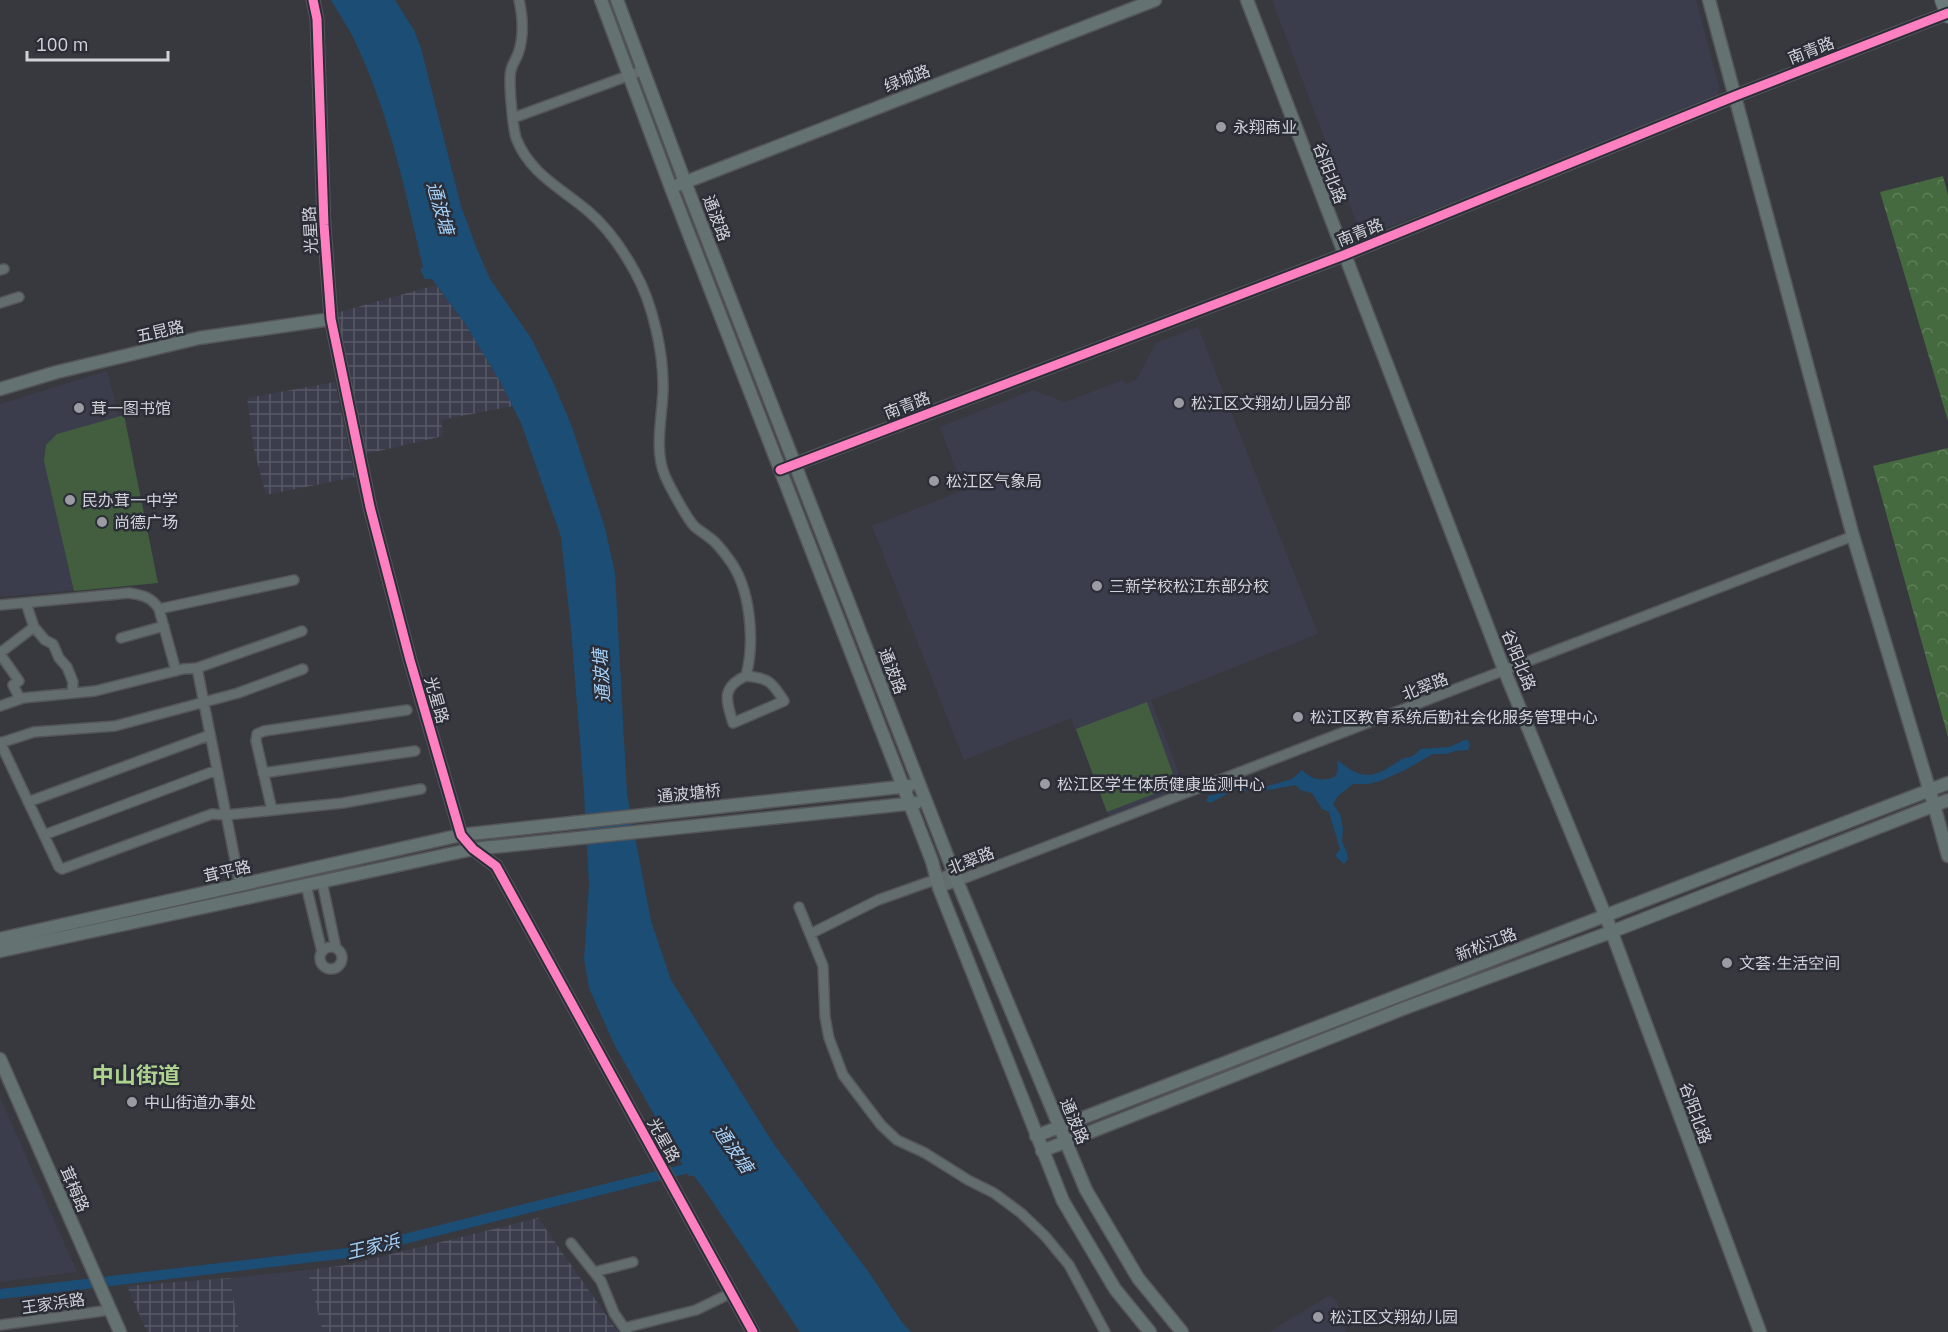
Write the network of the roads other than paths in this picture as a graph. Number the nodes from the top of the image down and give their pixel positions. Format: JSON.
{"nodes":[{"id":1,"x":312,"y":0,"type":"edge"},
{"id":2,"x":519,"y":0,"type":"edge"},
{"id":3,"x":601,"y":0,"type":"edge"},
{"id":4,"x":617,"y":0,"type":"edge"},
{"id":5,"x":1155,"y":0,"type":"edge"},
{"id":6,"x":1246,"y":0,"type":"edge"},
{"id":7,"x":1709,"y":0,"type":"edge"},
{"id":8,"x":1946,"y":11,"type":"edge"},
{"id":9,"x":644,"y":70,"type":"junction"},
{"id":10,"x":629,"y":76,"type":"junction"},
{"id":11,"x":1735,"y":96,"type":"junction"},
{"id":12,"x":513,"y":118,"type":"junction"},
{"id":13,"x":685,"y":182,"type":"junction"},
{"id":14,"x":671,"y":188,"type":"junction"},
{"id":15,"x":1344,"y":255,"type":"junction"},
{"id":16,"x":18,"y":297,"type":"dead end"},
{"id":17,"x":0,"y":303,"type":"edge"},
{"id":18,"x":331,"y":320,"type":"junction"},
{"id":19,"x":0,"y":389,"type":"edge"},
{"id":20,"x":795,"y":464,"type":"junction"},
{"id":21,"x":780,"y":470,"type":"junction"},
{"id":22,"x":1853,"y":536,"type":"junction"},
{"id":23,"x":294,"y":580,"type":"dead end"},
{"id":24,"x":26,"y":603,"type":"junction"},
{"id":25,"x":0,"y":605,"type":"edge"},
{"id":26,"x":159,"y":609,"type":"junction"},
{"id":27,"x":164,"y":626,"type":"junction"},
{"id":28,"x":34,"y":627,"type":"junction"},
{"id":29,"x":302,"y":630,"type":"dead end"},
{"id":30,"x":121,"y":638,"type":"dead end"},
{"id":31,"x":0,"y":653,"type":"edge"},
{"id":32,"x":197,"y":668,"type":"junction"},
{"id":33,"x":303,"y":669,"type":"dead end"},
{"id":34,"x":176,"y":671,"type":"junction"},
{"id":35,"x":1505,"y":672,"type":"junction"},
{"id":36,"x":746,"y":676,"type":"junction"},
{"id":37,"x":72,"y":693,"type":"junction"},
{"id":38,"x":20,"y":699,"type":"junction"},
{"id":39,"x":204,"y":702,"type":"junction"},
{"id":40,"x":0,"y":706,"type":"edge"},
{"id":41,"x":407,"y":710,"type":"dead end"},
{"id":42,"x":210,"y":735,"type":"junction"},
{"id":43,"x":0,"y":743,"type":"edge"},
{"id":44,"x":415,"y":751,"type":"dead end"},
{"id":45,"x":217,"y":770,"type":"junction"},
{"id":46,"x":263,"y":773,"type":"junction"},
{"id":47,"x":1948,"y":783,"type":"edge"},
{"id":48,"x":920,"y":785,"type":"junction"},
{"id":49,"x":903,"y":786,"type":"junction"},
{"id":50,"x":422,"y":789,"type":"dead end"},
{"id":51,"x":1930,"y":791,"type":"junction"},
{"id":52,"x":1948,"y":800,"type":"edge"},
{"id":53,"x":28,"y":802,"type":"junction"},
{"id":54,"x":926,"y":802,"type":"junction"},
{"id":55,"x":910,"y":804,"type":"junction"},
{"id":56,"x":1934,"y":805,"type":"junction"},
{"id":57,"x":272,"y":810,"type":"junction"},
{"id":58,"x":226,"y":815,"type":"junction"},
{"id":59,"x":44,"y":835,"type":"junction"},
{"id":60,"x":461,"y":835,"type":"junction"},
{"id":61,"x":473,"y":849,"type":"junction"},
{"id":62,"x":1948,"y":856,"type":"edge"},
{"id":63,"x":955,"y":877,"type":"junction"},
{"id":64,"x":322,"y":882,"type":"junction"},
{"id":65,"x":938,"y":884,"type":"junction"},
{"id":66,"x":240,"y":885,"type":"junction"},
{"id":67,"x":306,"y":885,"type":"junction"},
{"id":68,"x":799,"y":907,"type":"dead end"},
{"id":69,"x":1605,"y":915,"type":"junction"},
{"id":70,"x":1611,"y":932,"type":"junction"},
{"id":71,"x":810,"y":934,"type":"junction"},
{"id":72,"x":0,"y":939,"type":"edge"},
{"id":73,"x":336,"y":948,"type":"junction"},
{"id":74,"x":0,"y":951,"type":"edge"},
{"id":75,"x":322,"y":952,"type":"junction"},
{"id":76,"x":0,"y":1059,"type":"edge"},
{"id":77,"x":1059,"y":1127,"type":"junction"},
{"id":78,"x":1036,"y":1136,"type":"junction"},
{"id":79,"x":1065,"y":1141,"type":"junction"},
{"id":80,"x":1042,"y":1150,"type":"junction"},
{"id":81,"x":571,"y":1243,"type":"dead end"},
{"id":82,"x":633,"y":1262,"type":"dead end"},
{"id":83,"x":594,"y":1272,"type":"junction"},
{"id":84,"x":731,"y":1293,"type":"junction"},
{"id":85,"x":107,"y":1304,"type":"junction"},
{"id":86,"x":0,"y":1325,"type":"edge"},
{"id":87,"x":626,"y":1330,"type":"edge"},
{"id":88,"x":120,"y":1332,"type":"edge"},
{"id":89,"x":753,"y":1332,"type":"edge"},
{"id":90,"x":1105,"y":1332,"type":"edge"},
{"id":91,"x":1150,"y":1332,"type":"edge"},
{"id":92,"x":1182,"y":1332,"type":"edge"},
{"id":93,"x":1760,"y":1332,"type":"edge"}],
"edges":[{"from":1,"to":18,"type":"main road","name":"光星路"},
{"from":2,"to":12,"type":"street"},
{"from":3,"to":10,"type":"main road","name":"通波路"},
{"from":4,"to":9,"type":"main road","name":"通波路"},
{"from":5,"to":13,"type":"main road","name":"绿城路"},
{"from":6,"to":15,"type":"main road","name":"谷阳北路"},
{"from":7,"to":11,"type":"main road"},
{"from":8,"to":11,"type":"main road","name":"南青路"},
{"from":9,"to":10,"type":"street"},
{"from":9,"to":13,"type":"main road","name":"通波路"},
{"from":10,"to":12,"type":"street"},
{"from":10,"to":14,"type":"main road","name":"通波路"},
{"from":11,"to":15,"type":"main road","name":"南青路"},
{"from":11,"to":22,"type":"main road"},
{"from":12,"to":36,"type":"street"},
{"from":13,"to":14,"type":"main road","name":"绿城路"},
{"from":13,"to":20,"type":"main road","name":"通波路"},
{"from":14,"to":21,"type":"main road","name":"通波路"},
{"from":15,"to":20,"type":"main road","name":"南青路"},
{"from":15,"to":35,"type":"main road","name":"谷阳北路"},
{"from":16,"to":17,"type":"street"},
{"from":18,"to":19,"type":"main road","name":"五昆路"},
{"from":18,"to":60,"type":"main road","name":"光星路"},
{"from":20,"to":21,"type":"main road","name":"南青路"},
{"from":20,"to":48,"type":"main road","name":"通波路"},
{"from":21,"to":49,"type":"main road","name":"通波路"},
{"from":22,"to":35,"type":"street","name":"北翠路"},
{"from":22,"to":51,"type":"main road"},
{"from":23,"to":26,"type":"street"},
{"from":24,"to":25,"type":"street"},
{"from":24,"to":26,"type":"street"},
{"from":24,"to":28,"type":"street"},
{"from":26,"to":27,"type":"street"},
{"from":27,"to":30,"type":"street"},
{"from":27,"to":34,"type":"street"},
{"from":28,"to":31,"type":"street"},
{"from":28,"to":37,"type":"street"},
{"from":29,"to":32,"type":"street"},
{"from":31,"to":38,"type":"street"},
{"from":32,"to":34,"type":"street"},
{"from":32,"to":39,"type":"street"},
{"from":33,"to":39,"type":"street"},
{"from":34,"to":37,"type":"street"},
{"from":35,"to":63,"type":"street","name":"北翠路"},
{"from":35,"to":69,"type":"main road","name":"谷阳北路"},
{"from":36,"to":36,"type":"street"},
{"from":37,"to":38,"type":"street"},
{"from":38,"to":40,"type":"street"},
{"from":39,"to":42,"type":"street"},
{"from":39,"to":43,"type":"street"},
{"from":41,"to":46,"type":"street"},
{"from":42,"to":45,"type":"street"},
{"from":42,"to":53,"type":"street"},
{"from":43,"to":53,"type":"street"},
{"from":44,"to":46,"type":"street"},
{"from":45,"to":58,"type":"street"},
{"from":45,"to":59,"type":"street"},
{"from":46,"to":57,"type":"street"},
{"from":47,"to":51,"type":"main road","name":"新松江路"},
{"from":48,"to":49,"type":"main road","name":"通波塘桥"},
{"from":48,"to":54,"type":"main road","name":"通波路"},
{"from":49,"to":55,"type":"main road","name":"通波路"},
{"from":49,"to":60,"type":"main road","name":"通波塘桥"},
{"from":50,"to":57,"type":"street"},
{"from":51,"to":56,"type":"main road"},
{"from":51,"to":69,"type":"main road","name":"新松江路"},
{"from":52,"to":56,"type":"main road","name":"新松江路"},
{"from":53,"to":59,"type":"street"},
{"from":54,"to":55,"type":"main road"},
{"from":54,"to":63,"type":"main road","name":"通波路"},
{"from":55,"to":61,"type":"main road"},
{"from":55,"to":65,"type":"main road","name":"通波路"},
{"from":56,"to":62,"type":"main road"},
{"from":56,"to":70,"type":"main road","name":"新松江路"},
{"from":57,"to":58,"type":"street"},
{"from":58,"to":59,"type":"street"},
{"from":58,"to":66,"type":"street"},
{"from":60,"to":61,"type":"main road","name":"光星路"},
{"from":60,"to":66,"type":"main road","name":"茸平路"},
{"from":61,"to":64,"type":"main road"},
{"from":61,"to":84,"type":"main road","name":"光星路"},
{"from":63,"to":65,"type":"street","name":"北翠路"},
{"from":63,"to":77,"type":"main road","name":"通波路"},
{"from":64,"to":67,"type":"main road"},
{"from":64,"to":73,"type":"street"},
{"from":65,"to":71,"type":"street","name":"北翠路"},
{"from":65,"to":78,"type":"main road","name":"通波路"},
{"from":66,"to":72,"type":"main road","name":"茸平路"},
{"from":67,"to":74,"type":"main road"},
{"from":67,"to":75,"type":"street"},
{"from":68,"to":71,"type":"street"},
{"from":69,"to":70,"type":"main road","name":"谷阳北路"},
{"from":69,"to":77,"type":"main road","name":"新松江路"},
{"from":70,"to":79,"type":"main road","name":"新松江路"},
{"from":70,"to":93,"type":"main road","name":"谷阳北路"},
{"from":71,"to":90,"type":"street"},
{"from":73,"to":75,"type":"street"},
{"from":73,"to":75,"type":"street"},
{"from":76,"to":85,"type":"main road","name":"茸梅路"},
{"from":77,"to":78,"type":"main road","name":"新松江路"},
{"from":77,"to":79,"type":"main road","name":"通波路"},
{"from":78,"to":80,"type":"main road","name":"通波路"},
{"from":79,"to":80,"type":"main road","name":"新松江路"},
{"from":79,"to":92,"type":"main road","name":"通波路"},
{"from":80,"to":91,"type":"main road","name":"通波路"},
{"from":81,"to":83,"type":"street"},
{"from":82,"to":83,"type":"street"},
{"from":83,"to":87,"type":"street"},
{"from":84,"to":87,"type":"street"},
{"from":84,"to":89,"type":"main road","name":"光星路"},
{"from":85,"to":86,"type":"street","name":"王家浜路"},
{"from":85,"to":88,"type":"main road","name":"茸梅路"}]}
